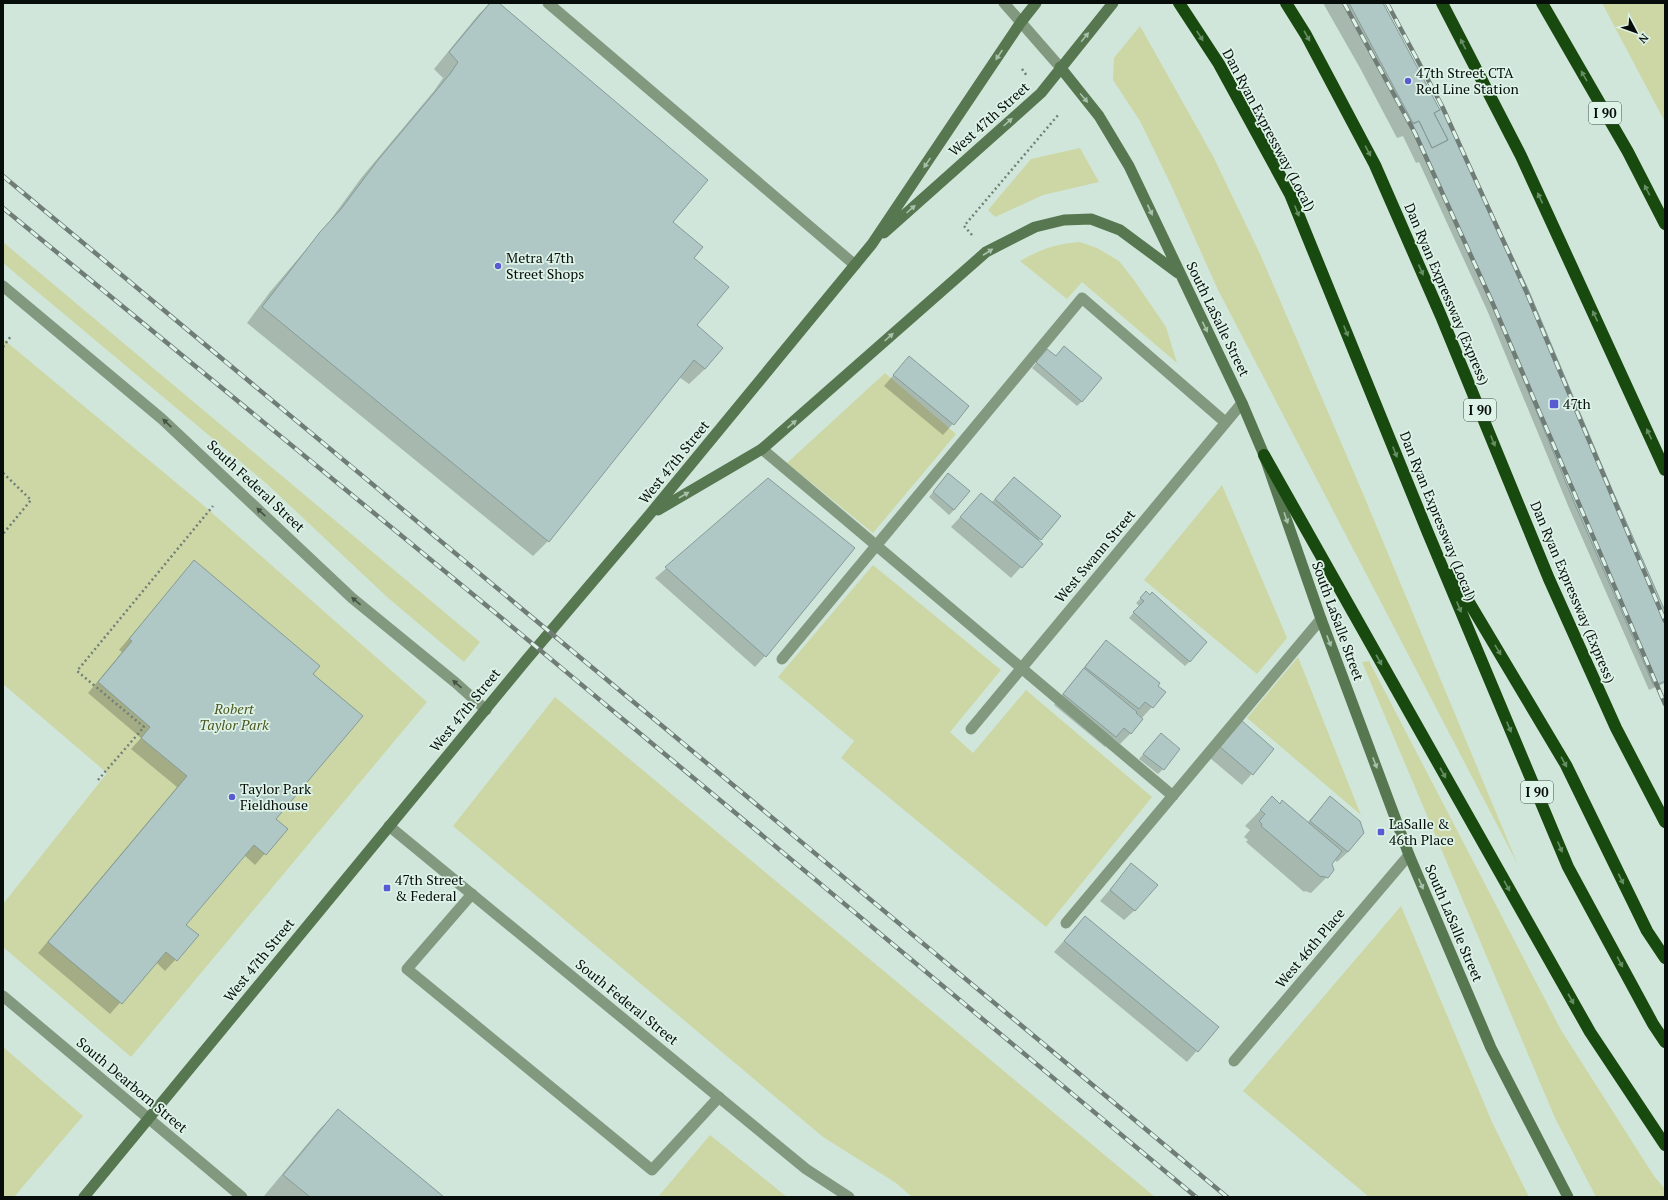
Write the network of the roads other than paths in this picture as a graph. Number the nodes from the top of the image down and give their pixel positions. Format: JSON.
{"nodes":[{"id":1,"x":548,"y":3,"type":"edge"},
{"id":2,"x":1004,"y":3,"type":"edge"},
{"id":3,"x":1036,"y":3,"type":"edge"},
{"id":4,"x":1113,"y":3,"type":"edge"},
{"id":5,"x":1180,"y":3,"type":"edge"},
{"id":6,"x":1286,"y":3,"type":"edge"},
{"id":7,"x":1442,"y":3,"type":"edge"},
{"id":8,"x":1542,"y":3,"type":"edge"},
{"id":9,"x":1021,"y":22,"type":"junction"},
{"id":10,"x":1060,"y":67,"type":"junction"},
{"id":11,"x":1665,"y":224,"type":"edge"},
{"id":12,"x":872,"y":244,"type":"junction"},
{"id":13,"x":855,"y":265,"type":"junction"},
{"id":14,"x":1180,"y":274,"type":"junction"},
{"id":15,"x":3,"y":286,"type":"edge"},
{"id":16,"x":1242,"y":403,"type":"junction"},
{"id":17,"x":1225,"y":422,"type":"junction"},
{"id":18,"x":762,"y":449,"type":"junction"},
{"id":19,"x":1264,"y":455,"type":"junction"},
{"id":20,"x":1665,"y":470,"type":"edge"},
{"id":21,"x":650,"y":514,"type":"junction"},
{"id":22,"x":1428,"y":533,"type":"junction"},
{"id":23,"x":877,"y":546,"type":"junction"},
{"id":24,"x":1321,"y":619,"type":"junction"},
{"id":25,"x":782,"y":659,"type":"dead end"},
{"id":26,"x":1022,"y":668,"type":"junction"},
{"id":27,"x":486,"y":710,"type":"junction"},
{"id":28,"x":971,"y":729,"type":"dead end"},
{"id":29,"x":1172,"y":796,"type":"junction"},
{"id":30,"x":1665,"y":822,"type":"edge"},
{"id":31,"x":389,"y":826,"type":"junction"},
{"id":32,"x":1409,"y":854,"type":"junction"},
{"id":33,"x":472,"y":894,"type":"junction"},
{"id":34,"x":1066,"y":923,"type":"dead end"},
{"id":35,"x":1665,"y":958,"type":"edge"},
{"id":36,"x":3,"y":996,"type":"edge"},
{"id":37,"x":1665,"y":1042,"type":"edge"},
{"id":38,"x":1234,"y":1061,"type":"dead end"},
{"id":39,"x":719,"y":1097,"type":"junction"},
{"id":40,"x":148,"y":1118,"type":"junction"},
{"id":41,"x":1665,"y":1145,"type":"edge"},
{"id":42,"x":84,"y":1197,"type":"edge"},
{"id":43,"x":242,"y":1197,"type":"edge"},
{"id":44,"x":849,"y":1197,"type":"edge"},
{"id":45,"x":1568,"y":1197,"type":"edge"}],
"edges":[{"from":1,"to":13,"type":"street"},
{"from":2,"to":9,"type":"street"},
{"from":3,"to":9,"type":"main road","name":"West 47th Street"},
{"from":10,"to":4,"type":"main road","name":"West 47th Street","one_way":true},
{"from":5,"to":22,"type":"highway","name":"Dan Ryan Expressway (Local)","number":"I 90","one_way":true},
{"from":6,"to":30,"type":"highway","name":"Dan Ryan Expressway (Express)","number":"I 90","one_way":true},
{"from":20,"to":7,"type":"highway","one_way":true},
{"from":11,"to":8,"type":"highway","number":"I 90","one_way":true},
{"from":9,"to":10,"type":"street"},
{"from":9,"to":12,"type":"main road","name":"West 47th Street","one_way":true},
{"from":12,"to":10,"type":"main road","name":"West 47th Street","one_way":true},
{"from":10,"to":14,"type":"main road","name":"South LaSalle Street","one_way":true},
{"from":12,"to":13,"type":"main road","name":"West 47th Street"},
{"from":13,"to":21,"type":"main road","name":"West 47th Street"},
{"from":14,"to":16,"type":"main road","name":"South LaSalle Street","one_way":true},
{"from":18,"to":14,"type":"main road","one_way":true},
{"from":27,"to":15,"type":"street","name":"South Federal Street","one_way":true},
{"from":16,"to":17,"type":"street","name":"West Swann Street"},
{"from":16,"to":19,"type":"main road","name":"South LaSalle Street"},
{"from":17,"to":23,"type":"street"},
{"from":17,"to":26,"type":"street","name":"West Swann Street"},
{"from":21,"to":18,"type":"main road","one_way":true},
{"from":18,"to":23,"type":"street"},
{"from":19,"to":24,"type":"main road","name":"South LaSalle Street","one_way":true},
{"from":19,"to":41,"type":"highway","one_way":true},
{"from":21,"to":27,"type":"main road","name":"West 47th Street"},
{"from":22,"to":35,"type":"highway","one_way":true},
{"from":22,"to":37,"type":"highway","name":"Dan Ryan Expressway (Local)","number":"I 90","one_way":true},
{"from":23,"to":25,"type":"street"},
{"from":23,"to":26,"type":"street"},
{"from":24,"to":29,"type":"street"},
{"from":24,"to":32,"type":"main road","name":"South LaSalle Street","one_way":true},
{"from":26,"to":28,"type":"street","name":"West Swann Street"},
{"from":26,"to":29,"type":"street"},
{"from":27,"to":31,"type":"main road","name":"West 47th Street"},
{"from":29,"to":34,"type":"street"},
{"from":31,"to":33,"type":"street","name":"South Federal Street"},
{"from":31,"to":40,"type":"main road","name":"West 47th Street"},
{"from":32,"to":38,"type":"street","name":"West 46th Place"},
{"from":32,"to":45,"type":"main road","name":"South LaSalle Street","one_way":true},
{"from":33,"to":39,"type":"street","name":"South Federal Street"},
{"from":33,"to":39,"type":"street"},
{"from":36,"to":40,"type":"street","name":"South Dearborn Street"},
{"from":39,"to":44,"type":"street","name":"South Federal Street"},
{"from":40,"to":42,"type":"main road","name":"West 47th Street"},
{"from":40,"to":43,"type":"street","name":"South Dearborn Street"}]}
